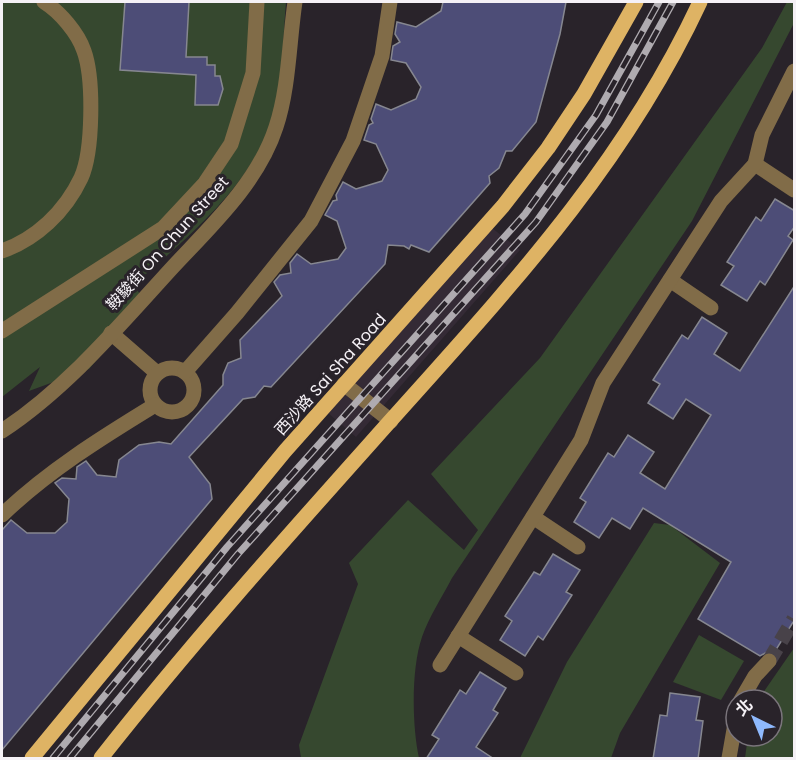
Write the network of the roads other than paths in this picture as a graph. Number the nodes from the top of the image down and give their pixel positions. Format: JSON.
{"nodes":[{"id":1,"x":44,"y":2,"type":"edge"},
{"id":2,"x":257,"y":2,"type":"edge"},
{"id":3,"x":295,"y":2,"type":"edge"},
{"id":4,"x":390,"y":2,"type":"edge"},
{"id":5,"x":636,"y":2,"type":"edge"},
{"id":6,"x":700,"y":2,"type":"edge"},
{"id":7,"x":795,"y":71,"type":"edge"},
{"id":8,"x":755,"y":164,"type":"junction"},
{"id":9,"x":795,"y":190,"type":"edge"},
{"id":10,"x":2,"y":250,"type":"edge"},
{"id":11,"x":670,"y":280,"type":"junction"},
{"id":12,"x":711,"y":308,"type":"dead end"},
{"id":13,"x":2,"y":332,"type":"edge"},
{"id":14,"x":111,"y":333,"type":"junction"},
{"id":15,"x":185,"y":372,"type":"junction"},
{"id":16,"x":157,"y":373,"type":"junction"},
{"id":17,"x":344,"y":384,"type":"junction"},
{"id":18,"x":155,"y":405,"type":"junction"},
{"id":19,"x":391,"y":421,"type":"junction"},
{"id":20,"x":2,"y":432,"type":"edge"},
{"id":21,"x":2,"y":515,"type":"edge"},
{"id":22,"x":533,"y":517,"type":"junction"},
{"id":23,"x":578,"y":547,"type":"dead end"},
{"id":24,"x":458,"y":636,"type":"junction"},
{"id":25,"x":769,"y":662,"type":"tunnel mouth"},
{"id":26,"x":440,"y":665,"type":"dead end"},
{"id":27,"x":516,"y":673,"type":"dead end"},
{"id":28,"x":748,"y":688,"type":"edge"},
{"id":29,"x":32,"y":759,"type":"edge"},
{"id":30,"x":101,"y":759,"type":"edge"}],
"edges":[{"from":1,"to":10,"type":"street"},
{"from":2,"to":13,"type":"street"},
{"from":3,"to":14,"type":"street","name":"鞍駿街 On Chun Street"},
{"from":4,"to":15,"type":"street"},
{"from":5,"to":17,"type":"main road","name":"西沙路 Sai Sha Road"},
{"from":6,"to":19,"type":"main road"},
{"from":7,"to":8,"type":"street"},
{"from":8,"to":9,"type":"street"},
{"from":8,"to":11,"type":"street"},
{"from":11,"to":12,"type":"street"},
{"from":11,"to":22,"type":"street"},
{"from":14,"to":16,"type":"street"},
{"from":14,"to":20,"type":"street","name":"鞍駿街 On Chun Street"},
{"from":15,"to":16,"type":"street"},
{"from":15,"to":18,"type":"street"},
{"from":16,"to":18,"type":"street"},
{"from":17,"to":19,"type":"street"},
{"from":17,"to":29,"type":"main road","name":"西沙路 Sai Sha Road"},
{"from":18,"to":21,"type":"street"},
{"from":19,"to":30,"type":"main road"},
{"from":22,"to":23,"type":"street"},
{"from":22,"to":24,"type":"street"},
{"from":24,"to":26,"type":"street"},
{"from":24,"to":27,"type":"street"},
{"from":25,"to":28,"type":"street"}]}
